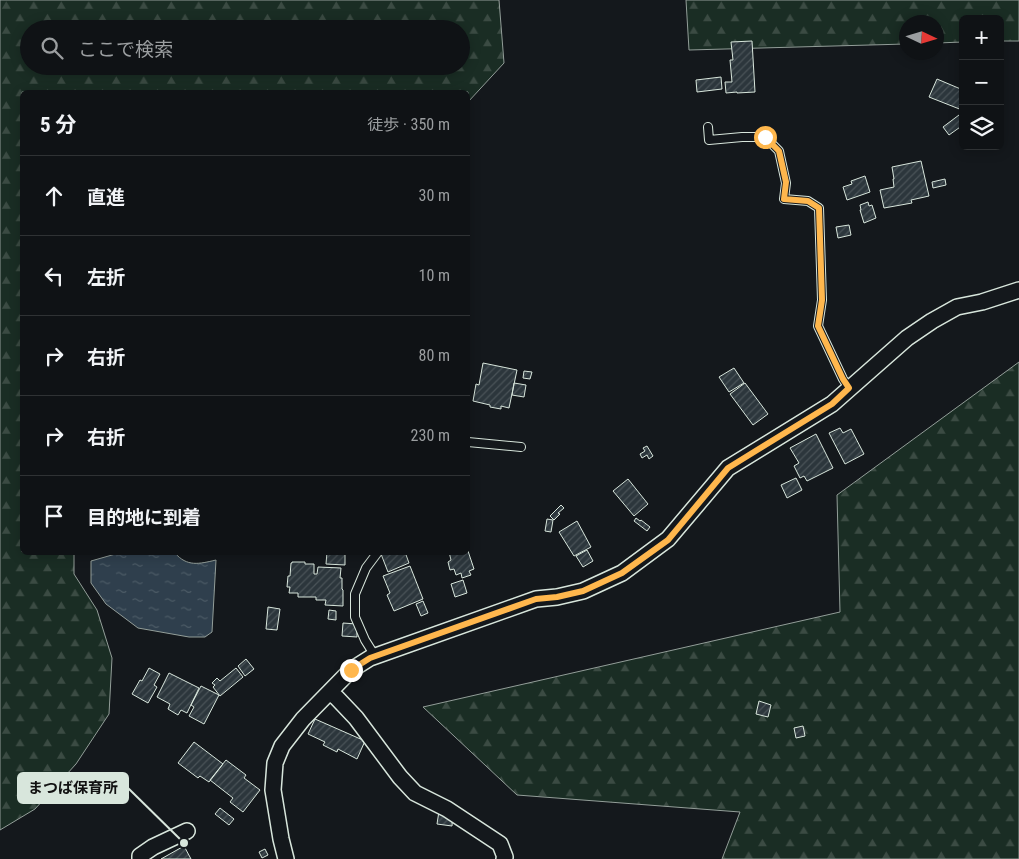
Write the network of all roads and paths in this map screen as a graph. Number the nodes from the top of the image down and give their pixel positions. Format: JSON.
{"nodes":[{"id":1,"x":708,"y":127,"type":"dead end"},
{"id":2,"x":1019,"y":290,"type":"edge"},
{"id":3,"x":849,"y":388,"type":"junction"},
{"id":4,"x":470,"y":442,"type":"edge"},
{"id":5,"x":521,"y":448,"type":"dead end"},
{"id":6,"x":376,"y":555,"type":"edge"},
{"id":7,"x":375,"y":656,"type":"junction"},
{"id":8,"x":330,"y":692,"type":"junction"},
{"id":9,"x":187,"y":831,"type":"dead end"},
{"id":10,"x":140,"y":859,"type":"edge"},
{"id":11,"x":286,"y":859,"type":"edge"},
{"id":12,"x":504,"y":859,"type":"edge"}],
"edges":[{"from":1,"to":3,"type":"lane"},
{"from":2,"to":3,"type":"street"},
{"from":3,"to":7,"type":"street"},
{"from":4,"to":5,"type":"lane"},
{"from":6,"to":7,"type":"lane"},
{"from":7,"to":8,"type":"street"},
{"from":8,"to":11,"type":"street"},
{"from":8,"to":12,"type":"street"},
{"from":9,"to":10,"type":"street"}]}
